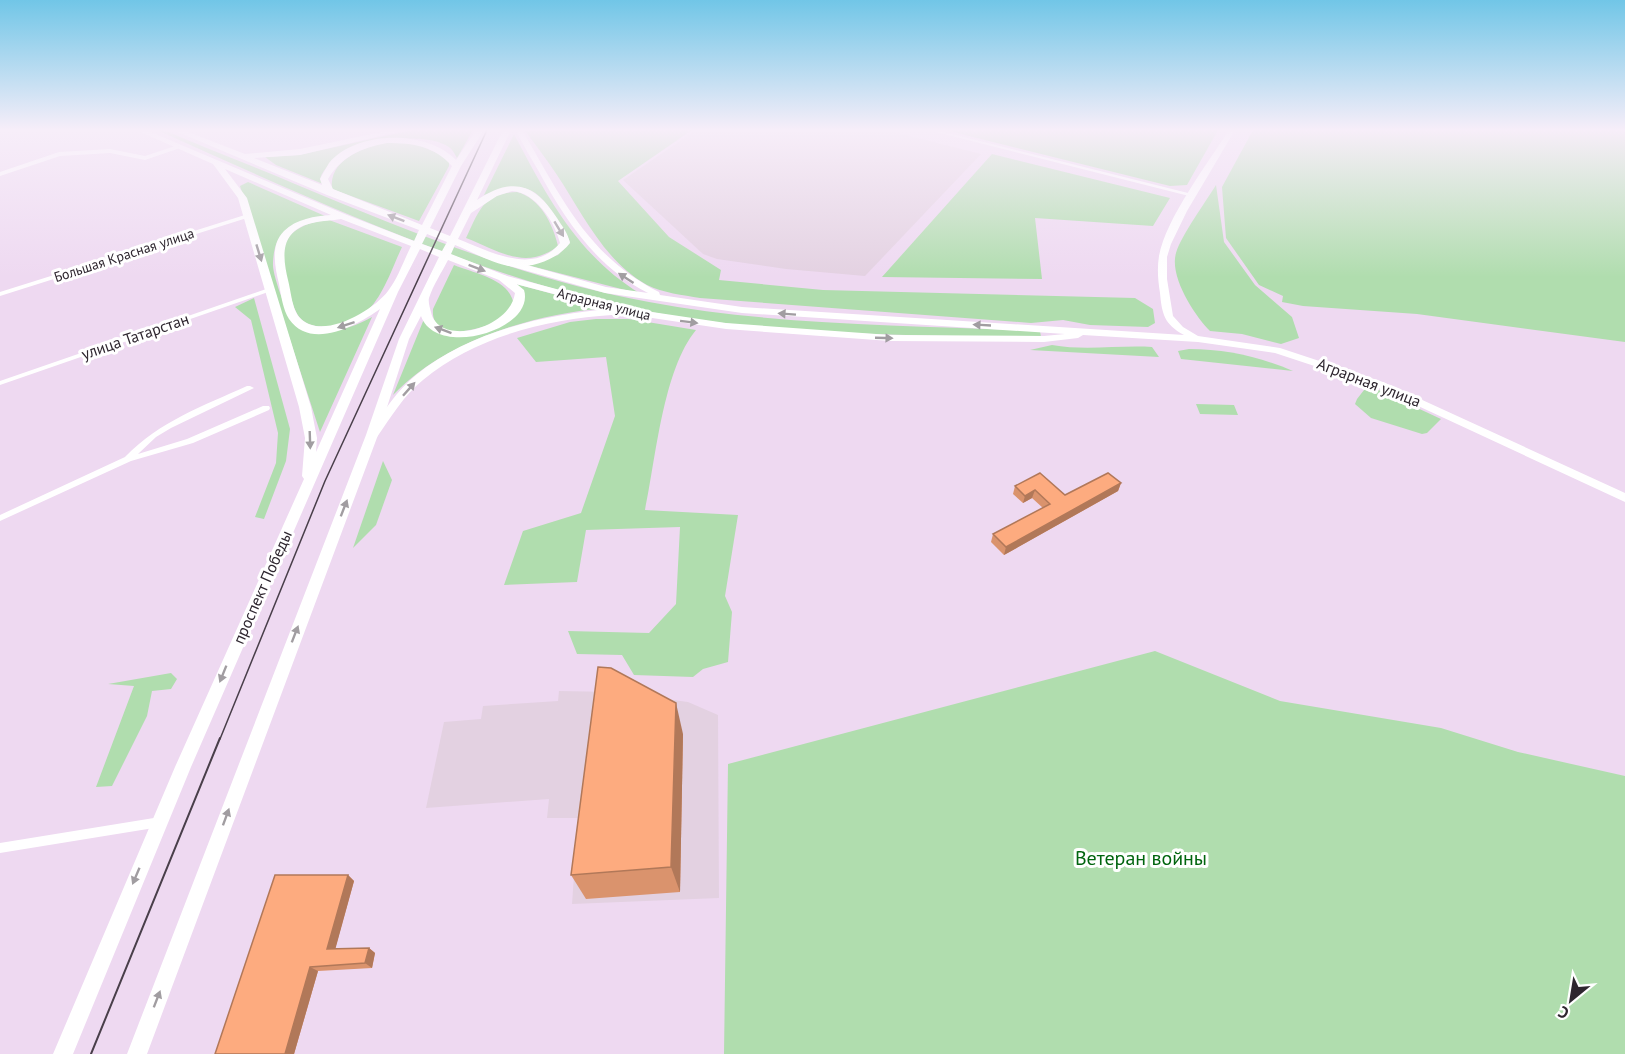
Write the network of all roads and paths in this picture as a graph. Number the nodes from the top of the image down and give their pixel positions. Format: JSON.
{"nodes":[{"id":1,"x":228,"y":179,"type":"edge"},
{"id":2,"x":253,"y":179,"type":"edge"},
{"id":3,"x":296,"y":179,"type":"edge"},
{"id":4,"x":324,"y":179,"type":"edge"},
{"id":5,"x":452,"y":179,"type":"edge"},
{"id":6,"x":483,"y":179,"type":"edge"},
{"id":7,"x":547,"y":179,"type":"edge"},
{"id":8,"x":1129,"y":179,"type":"edge"},
{"id":9,"x":1202,"y":179,"type":"edge"},
{"id":10,"x":330,"y":193,"type":"junction"},
{"id":11,"x":1193,"y":195,"type":"junction"},
{"id":12,"x":248,"y":216,"type":"junction"},
{"id":13,"x":344,"y":217,"type":"junction"},
{"id":14,"x":463,"y":219,"type":"junction"},
{"id":15,"x":509,"y":263,"type":"junction"},
{"id":16,"x":503,"y":278,"type":"junction"},
{"id":17,"x":270,"y":290,"type":"junction"},
{"id":18,"x":393,"y":292,"type":"junction"},
{"id":19,"x":0,"y":294,"type":"edge"},
{"id":20,"x":423,"y":298,"type":"junction"},
{"id":21,"x":679,"y":302,"type":"junction"},
{"id":22,"x":632,"y":312,"type":"junction"},
{"id":23,"x":1168,"y":317,"type":"junction"},
{"id":24,"x":1040,"y":328,"type":"junction"},
{"id":25,"x":1095,"y":333,"type":"junction"},
{"id":26,"x":1147,"y":336,"type":"junction"},
{"id":27,"x":1044,"y":339,"type":"junction"},
{"id":28,"x":1198,"y":339,"type":"junction"},
{"id":29,"x":0,"y":383,"type":"edge"},
{"id":30,"x":250,"y":388,"type":"dead end"},
{"id":31,"x":266,"y":408,"type":"dead end"},
{"id":32,"x":372,"y":435,"type":"junction"},
{"id":33,"x":128,"y":459,"type":"junction"},
{"id":34,"x":307,"y":486,"type":"junction"},
{"id":35,"x":1625,"y":498,"type":"edge"},
{"id":36,"x":0,"y":518,"type":"edge"},
{"id":37,"x":160,"y":822,"type":"junction"},
{"id":38,"x":0,"y":848,"type":"edge"},
{"id":39,"x":63,"y":1054,"type":"edge"},
{"id":40,"x":136,"y":1054,"type":"edge"}],
"edges":[{"from":1,"to":12,"type":"main road"},
{"from":2,"to":13,"type":"main road","name":"Аграрная улица"},
{"from":3,"to":10,"type":"main road","name":"Аграрная улица"},
{"from":4,"to":10,"type":"main road"},
{"from":5,"to":18,"type":"main road","name":"проспект Победы"},
{"from":6,"to":14,"type":"main road"},
{"from":21,"to":7,"type":"street","one_way":true},
{"from":8,"to":11,"type":"street"},
{"from":9,"to":11,"type":"street"},
{"from":15,"to":10,"type":"main road","name":"Аграрная улица","one_way":true},
{"from":11,"to":23,"type":"street"},
{"from":12,"to":17,"type":"main road","one_way":true},
{"from":12,"to":19,"type":"street","name":"Большая Красная улица"},
{"from":13,"to":16,"type":"main road","name":"Аграрная улица","one_way":true},
{"from":18,"to":13,"type":"main road","one_way":true},
{"from":14,"to":15,"type":"main road","one_way":true},
{"from":14,"to":20,"type":"main road"},
{"from":15,"to":21,"type":"street","name":"Аграрная улица"},
{"from":16,"to":20,"type":"main road","one_way":true},
{"from":16,"to":22,"type":"street","name":"Аграрная улица"},
{"from":17,"to":29,"type":"street","name":"улица Татарстан"},
{"from":17,"to":34,"type":"main road","one_way":true},
{"from":18,"to":34,"type":"main road","name":"проспект Победы"},
{"from":20,"to":32,"type":"main road"},
{"from":24,"to":21,"type":"street","name":"Аграрная улица","one_way":true},
{"from":22,"to":27,"type":"street","name":"Аграрная улица","one_way":true},
{"from":32,"to":22,"type":"street","one_way":true},
{"from":23,"to":26,"type":"street"},
{"from":23,"to":28,"type":"street"},
{"from":24,"to":25,"type":"street","name":"Аграрная улица"},
{"from":24,"to":27,"type":"street"},
{"from":25,"to":26,"type":"street","name":"Аграрная улица"},
{"from":25,"to":27,"type":"street","name":"Аграрная улица"},
{"from":26,"to":28,"type":"street","name":"Аграрная улица"},
{"from":28,"to":35,"type":"street","name":"Аграрная улица"},
{"from":30,"to":33,"type":"street"},
{"from":31,"to":33,"type":"street"},
{"from":40,"to":32,"type":"main road","one_way":true},
{"from":33,"to":36,"type":"street"},
{"from":34,"to":37,"type":"main road","name":"проспект Победы","one_way":true},
{"from":37,"to":38,"type":"street"},
{"from":37,"to":39,"type":"main road","name":"проспект Победы","one_way":true}]}
